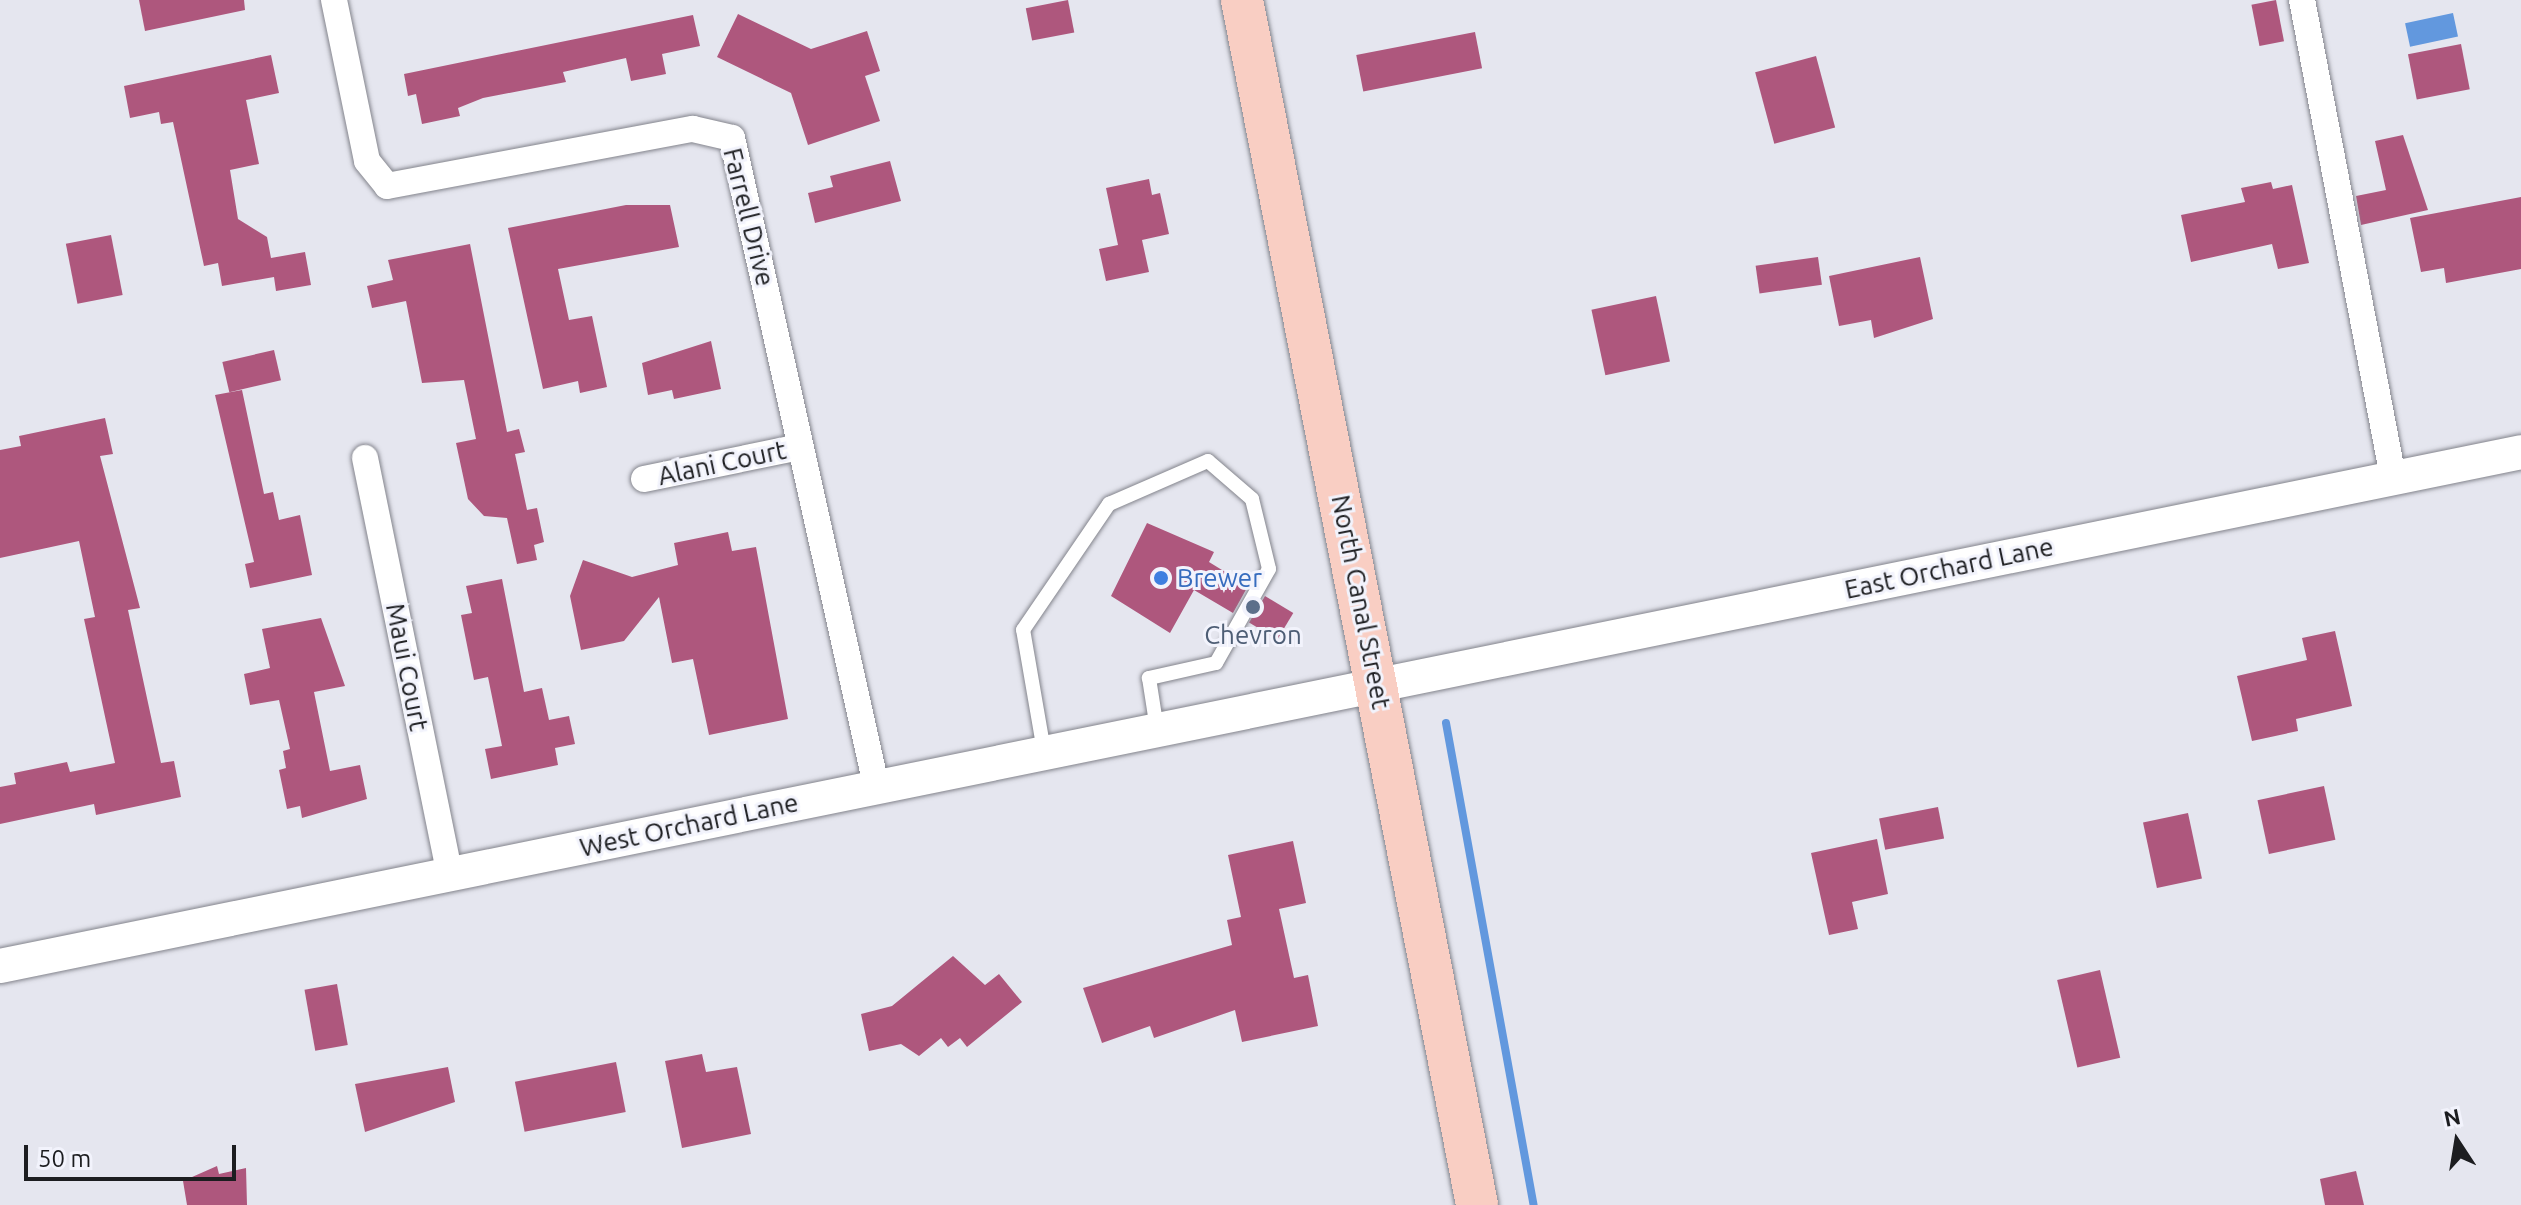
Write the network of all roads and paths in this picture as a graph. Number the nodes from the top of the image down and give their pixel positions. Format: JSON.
{"nodes":[{"id":1,"x":334,"y":0,"type":"edge"},
{"id":2,"x":1242,"y":0,"type":"edge"},
{"id":3,"x":2302,"y":0,"type":"edge"},
{"id":4,"x":800,"y":447,"type":"junction"},
{"id":5,"x":2521,"y":452,"type":"edge"},
{"id":6,"x":365,"y":458,"type":"dead end"},
{"id":7,"x":644,"y":479,"type":"dead end"},
{"id":8,"x":2393,"y":479,"type":"junction"},
{"id":9,"x":1377,"y":683,"type":"junction"},
{"id":10,"x":1157,"y":729,"type":"junction"},
{"id":11,"x":1044,"y":751,"type":"junction"},
{"id":12,"x":876,"y":785,"type":"junction"},
{"id":13,"x":450,"y":876,"type":"junction"},
{"id":14,"x":0,"y":966,"type":"edge"},
{"id":15,"x":1477,"y":1205,"type":"edge"}],
"edges":[{"from":1,"to":4,"type":"street","name":"Farrell Drive"},
{"from":2,"to":9,"type":"main road","name":"North Canal Street"},
{"from":3,"to":8,"type":"street"},
{"from":4,"to":7,"type":"street","name":"Alani Court"},
{"from":4,"to":12,"type":"street","name":"Farrell Drive"},
{"from":5,"to":8,"type":"street","name":"East Orchard Lane"},
{"from":6,"to":13,"type":"street","name":"Maui Court"},
{"from":8,"to":9,"type":"street","name":"East Orchard Lane"},
{"from":9,"to":10,"type":"street","name":"West Orchard Lane"},
{"from":9,"to":15,"type":"main road","name":"North Canal Street"},
{"from":10,"to":11,"type":"street","name":"West Orchard Lane"},
{"from":10,"to":11,"type":"lane"},
{"from":11,"to":12,"type":"street","name":"West Orchard Lane"},
{"from":12,"to":13,"type":"street","name":"West Orchard Lane"},
{"from":13,"to":14,"type":"street","name":"West Orchard Lane"}]}
